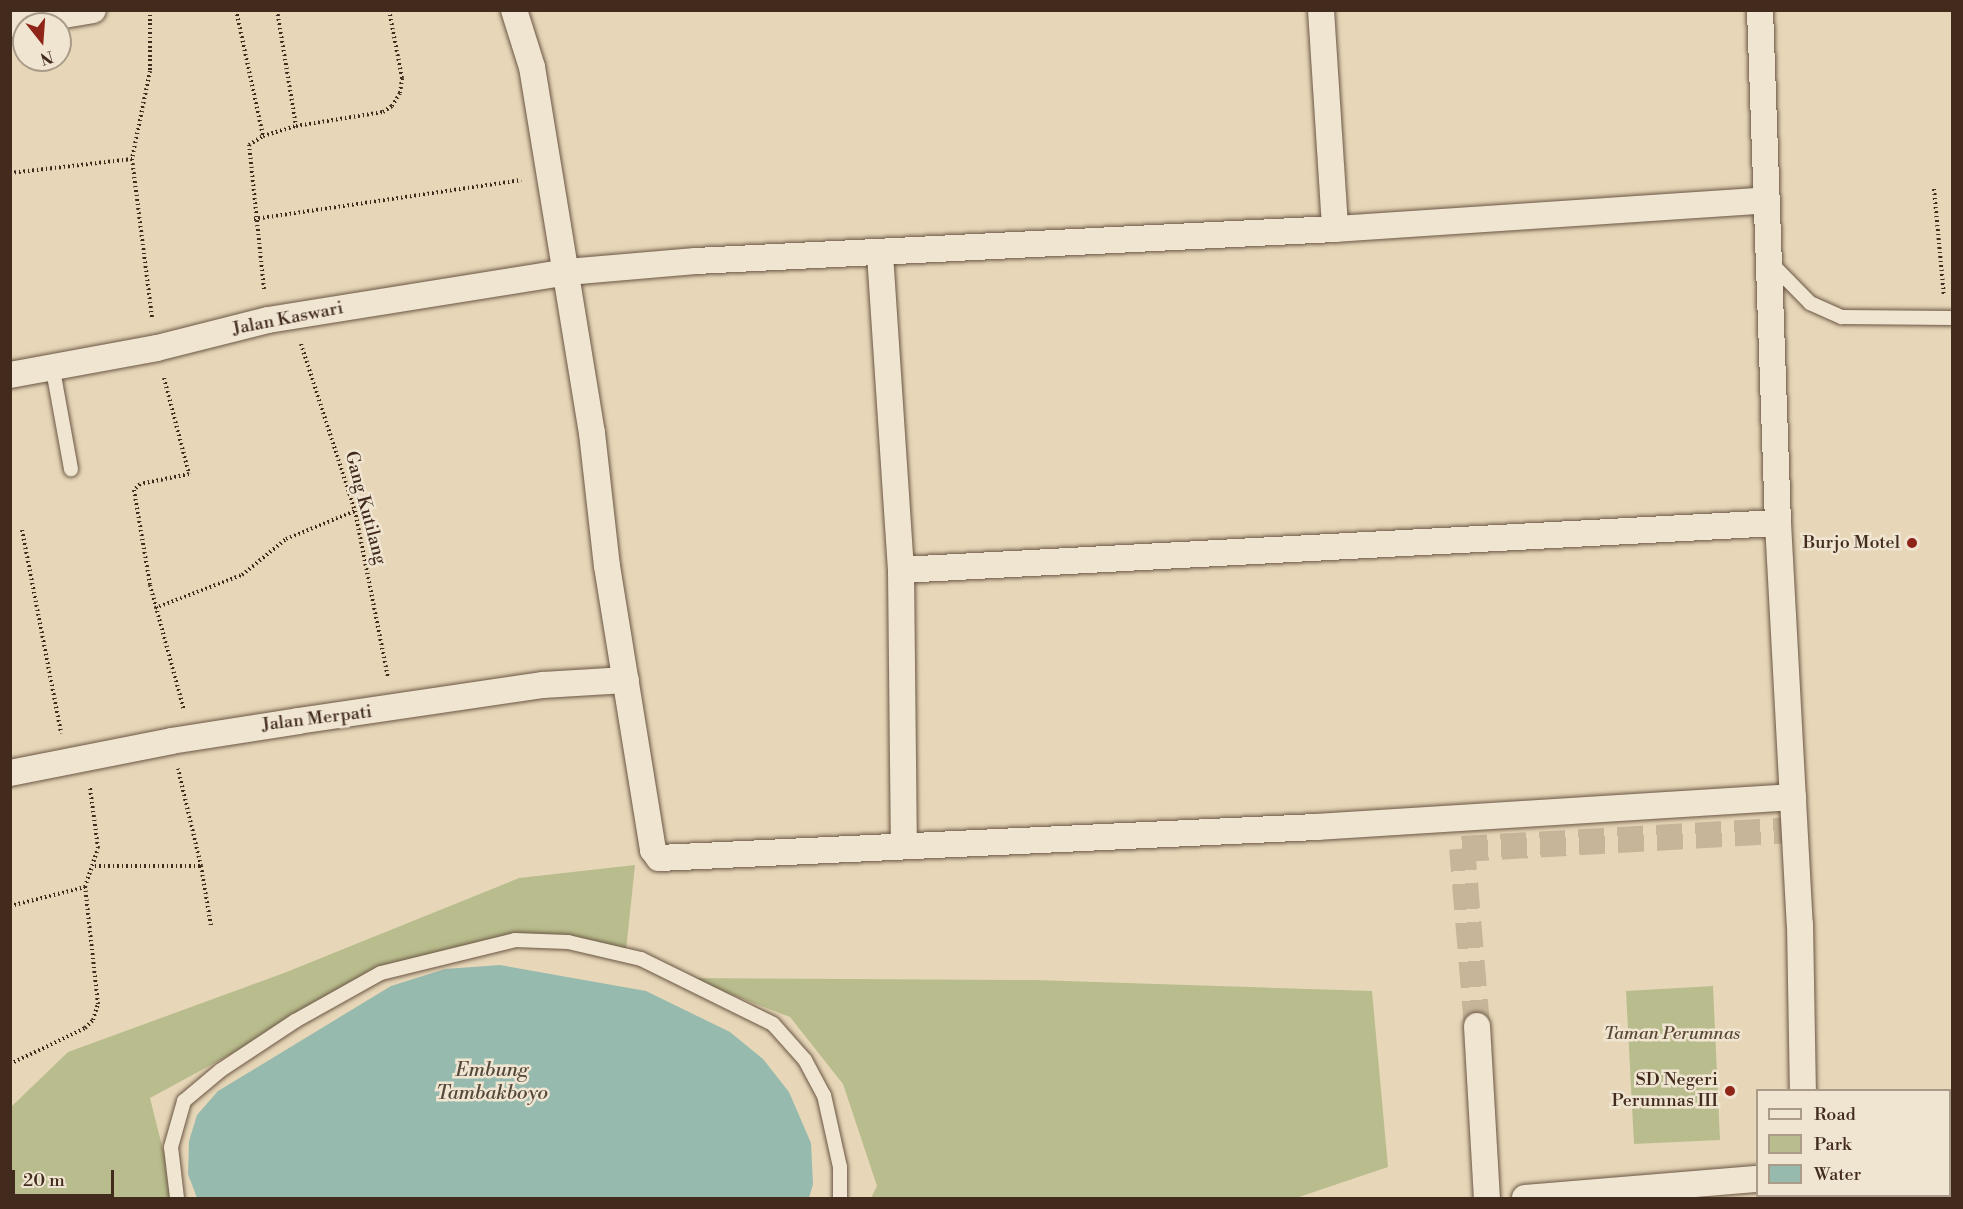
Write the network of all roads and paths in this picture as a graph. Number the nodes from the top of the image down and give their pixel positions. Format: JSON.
{"nodes":[{"id":1,"x":93,"y":10,"type":"edge"},
{"id":2,"x":150,"y":10,"type":"edge"},
{"id":3,"x":236,"y":10,"type":"edge"},
{"id":4,"x":277,"y":10,"type":"edge"},
{"id":5,"x":389,"y":10,"type":"edge"},
{"id":6,"x":514,"y":10,"type":"edge"},
{"id":7,"x":1321,"y":10,"type":"edge"},
{"id":8,"x":1760,"y":10,"type":"edge"},
{"id":9,"x":10,"y":24,"type":"edge"},
{"id":10,"x":296,"y":126,"type":"junction"},
{"id":11,"x":262,"y":136,"type":"junction"},
{"id":12,"x":132,"y":159,"type":"junction"},
{"id":13,"x":10,"y":173,"type":"edge"},
{"id":14,"x":550,"y":176,"type":"junction"},
{"id":15,"x":1934,"y":189,"type":"dead end"},
{"id":16,"x":1766,"y":200,"type":"junction"},
{"id":17,"x":254,"y":219,"type":"junction"},
{"id":18,"x":1335,"y":229,"type":"junction"},
{"id":19,"x":880,"y":255,"type":"junction"},
{"id":20,"x":1768,"y":260,"type":"junction"},
{"id":21,"x":567,"y":272,"type":"junction"},
{"id":22,"x":1949,"y":318,"type":"edge"},
{"id":23,"x":280,"y":319,"type":"junction"},
{"id":24,"x":157,"y":348,"type":"junction"},
{"id":25,"x":53,"y":370,"type":"junction"},
{"id":26,"x":10,"y":375,"type":"edge"},
{"id":27,"x":71,"y":469,"type":"dead end"},
{"id":28,"x":355,"y":511,"type":"junction"},
{"id":29,"x":1778,"y":523,"type":"junction"},
{"id":30,"x":22,"y":530,"type":"dead end"},
{"id":31,"x":901,"y":570,"type":"junction"},
{"id":32,"x":155,"y":608,"type":"junction"},
{"id":33,"x":626,"y":680,"type":"junction"},
{"id":34,"x":389,"y":710,"type":"junction"},
{"id":35,"x":181,"y":739,"type":"junction"},
{"id":36,"x":75,"y":759,"type":"junction"},
{"id":37,"x":10,"y":773,"type":"edge"},
{"id":38,"x":1793,"y":797,"type":"junction"},
{"id":39,"x":904,"y":846,"type":"junction"},
{"id":40,"x":95,"y":866,"type":"junction"},
{"id":41,"x":201,"y":866,"type":"junction"},
{"id":42,"x":85,"y":887,"type":"junction"},
{"id":43,"x":10,"y":906,"type":"edge"},
{"id":44,"x":211,"y":926,"type":"dead end"},
{"id":45,"x":1477,"y":1026,"type":"tunnel mouth"},
{"id":46,"x":10,"y":1064,"type":"edge"},
{"id":47,"x":1803,"y":1089,"type":"edge"},
{"id":48,"x":1756,"y":1179,"type":"edge"},
{"id":49,"x":177,"y":1198,"type":"edge"},
{"id":50,"x":840,"y":1198,"type":"edge"},
{"id":51,"x":1487,"y":1198,"type":"edge"},
{"id":52,"x":1525,"y":1198,"type":"edge"}],
"edges":[{"from":1,"to":9,"type":"street"},
{"from":2,"to":12,"type":"path"},
{"from":3,"to":11,"type":"path"},
{"from":4,"to":10,"type":"path"},
{"from":5,"to":10,"type":"path"},
{"from":6,"to":14,"type":"street"},
{"from":7,"to":18,"type":"street"},
{"from":8,"to":16,"type":"street"},
{"from":10,"to":11,"type":"path"},
{"from":11,"to":17,"type":"path","name":"Gang Kutilang"},
{"from":12,"to":13,"type":"path"},
{"from":12,"to":24,"type":"path"},
{"from":14,"to":17,"type":"path"},
{"from":14,"to":21,"type":"street"},
{"from":15,"to":22,"type":"path"},
{"from":16,"to":18,"type":"street","name":"Jalan Kaswari"},
{"from":16,"to":20,"type":"street"},
{"from":17,"to":23,"type":"path","name":"Gang Kutilang"},
{"from":18,"to":19,"type":"street","name":"Jalan Kaswari"},
{"from":19,"to":21,"type":"street","name":"Jalan Kaswari"},
{"from":19,"to":31,"type":"street"},
{"from":20,"to":22,"type":"lane"},
{"from":20,"to":29,"type":"street"},
{"from":21,"to":23,"type":"street","name":"Jalan Kaswari"},
{"from":21,"to":33,"type":"street"},
{"from":23,"to":24,"type":"street","name":"Jalan Kaswari"},
{"from":23,"to":28,"type":"path","name":"Gang Kutilang"},
{"from":24,"to":25,"type":"street","name":"Jalan Kaswari"},
{"from":24,"to":32,"type":"path"},
{"from":25,"to":26,"type":"street","name":"Jalan Kaswari"},
{"from":25,"to":27,"type":"lane"},
{"from":28,"to":32,"type":"path"},
{"from":28,"to":34,"type":"path","name":"Gang Kutilang"},
{"from":29,"to":31,"type":"street"},
{"from":29,"to":38,"type":"street"},
{"from":30,"to":36,"type":"path"},
{"from":31,"to":39,"type":"street"},
{"from":32,"to":35,"type":"path"},
{"from":33,"to":34,"type":"street","name":"Jalan Merpati"},
{"from":33,"to":39,"type":"street"},
{"from":34,"to":35,"type":"street","name":"Jalan Merpati"},
{"from":35,"to":36,"type":"street","name":"Jalan Merpati"},
{"from":35,"to":41,"type":"path"},
{"from":36,"to":37,"type":"street","name":"Jalan Merpati"},
{"from":36,"to":40,"type":"path"},
{"from":38,"to":39,"type":"street"},
{"from":38,"to":47,"type":"street"},
{"from":40,"to":41,"type":"path"},
{"from":40,"to":42,"type":"path"},
{"from":41,"to":44,"type":"path"},
{"from":42,"to":43,"type":"path"},
{"from":42,"to":46,"type":"path"},
{"from":45,"to":51,"type":"street"},
{"from":48,"to":52,"type":"street"},
{"from":49,"to":50,"type":"lane"}]}
